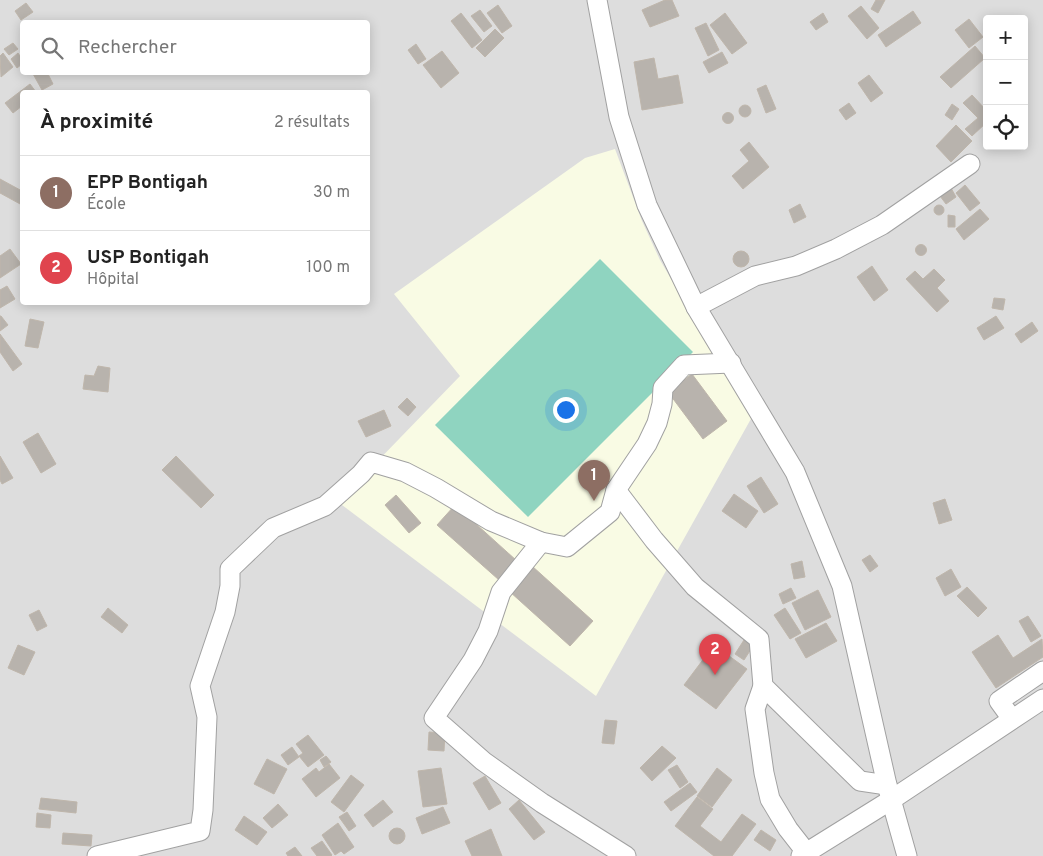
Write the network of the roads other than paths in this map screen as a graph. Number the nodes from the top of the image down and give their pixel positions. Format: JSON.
{"nodes":[{"id":1,"x":597,"y":0,"type":"edge"},
{"id":2,"x":970,"y":164,"type":"dead end"},
{"id":3,"x":696,"y":307,"type":"junction"},
{"id":4,"x":731,"y":363,"type":"junction"},
{"id":5,"x":616,"y":490,"type":"junction"},
{"id":6,"x":541,"y":542,"type":"junction"},
{"id":7,"x":1043,"y":670,"type":"edge"},
{"id":8,"x":763,"y":686,"type":"junction"},
{"id":9,"x":1043,"y":698,"type":"edge"},
{"id":10,"x":1012,"y":719,"type":"junction"},
{"id":11,"x":889,"y":792,"type":"junction"},
{"id":12,"x":804,"y":854,"type":"edge"},
{"id":13,"x":97,"y":856,"type":"edge"},
{"id":14,"x":626,"y":856,"type":"edge"},
{"id":15,"x":907,"y":856,"type":"edge"}],
"edges":[{"from":1,"to":3,"type":"street"},
{"from":2,"to":3,"type":"street"},
{"from":3,"to":4,"type":"street"},
{"from":4,"to":5,"type":"street"},
{"from":4,"to":11,"type":"street"},
{"from":5,"to":6,"type":"street"},
{"from":5,"to":8,"type":"street"},
{"from":6,"to":13,"type":"street"},
{"from":6,"to":14,"type":"street"},
{"from":7,"to":10,"type":"street"},
{"from":8,"to":11,"type":"street"},
{"from":8,"to":12,"type":"street"},
{"from":9,"to":10,"type":"street"},
{"from":10,"to":11,"type":"street"},
{"from":11,"to":12,"type":"street"},
{"from":11,"to":15,"type":"street"}]}
